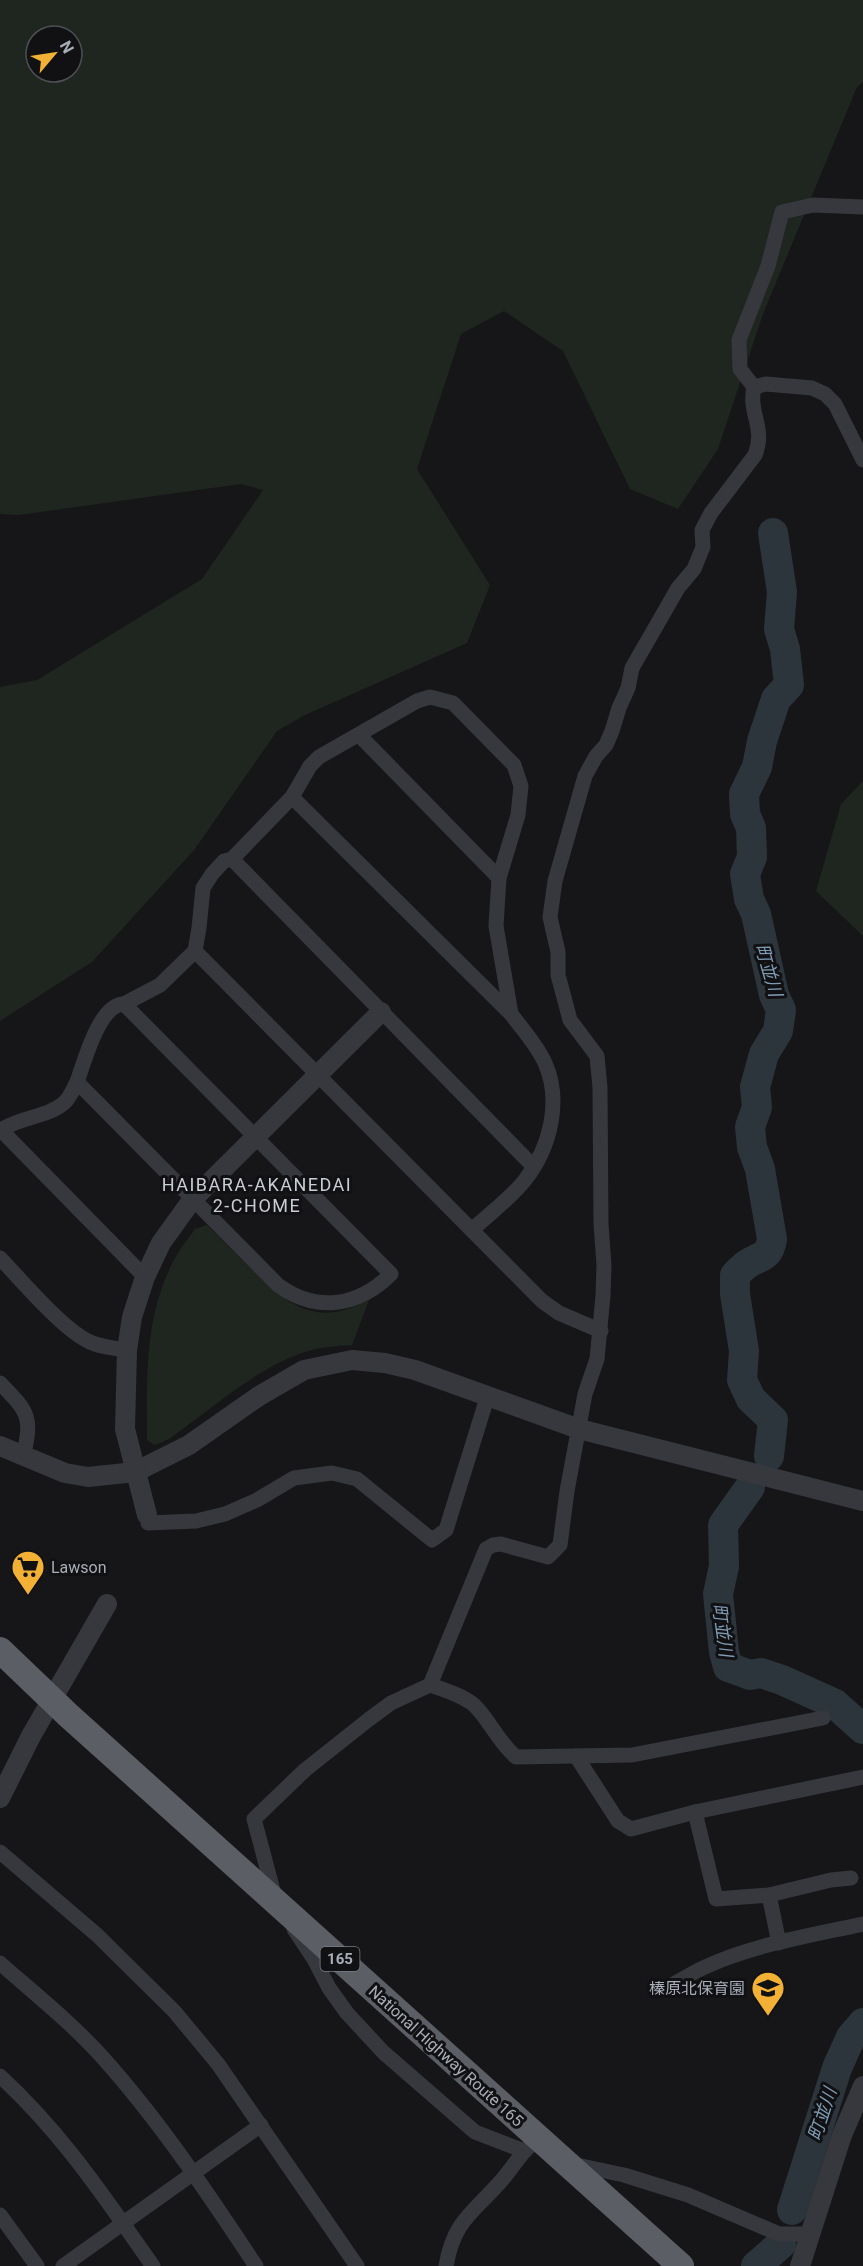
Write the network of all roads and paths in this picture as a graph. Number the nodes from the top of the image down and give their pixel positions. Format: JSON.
{"nodes":[{"id":1,"x":863,"y":207,"type":"edge"},
{"id":2,"x":754,"y":387,"type":"junction"},
{"id":3,"x":863,"y":460,"type":"edge"},
{"id":4,"x":359,"y":735,"type":"junction"},
{"id":5,"x":292,"y":797,"type":"junction"},
{"id":6,"x":232,"y":859,"type":"junction"},
{"id":7,"x":499,"y":878,"type":"junction"},
{"id":8,"x":195,"y":951,"type":"junction"},
{"id":9,"x":124,"y":1004,"type":"junction"},
{"id":10,"x":381,"y":1012,"type":"junction"},
{"id":11,"x":511,"y":1014,"type":"junction"},
{"id":12,"x":317,"y":1074,"type":"junction"},
{"id":13,"x":77,"y":1082,"type":"junction"},
{"id":14,"x":0,"y":1130,"type":"edge"},
{"id":15,"x":255,"y":1137,"type":"junction"},
{"id":16,"x":533,"y":1166,"type":"junction"},
{"id":17,"x":192,"y":1200,"type":"junction"},
{"id":18,"x":472,"y":1230,"type":"junction"},
{"id":19,"x":0,"y":1258,"type":"edge"},
{"id":20,"x":145,"y":1277,"type":"junction"},
{"id":21,"x":601,"y":1331,"type":"junction"},
{"id":22,"x":127,"y":1350,"type":"junction"},
{"id":23,"x":0,"y":1383,"type":"edge"},
{"id":24,"x":487,"y":1398,"type":"junction"},
{"id":25,"x":579,"y":1429,"type":"junction"},
{"id":26,"x":0,"y":1446,"type":"edge"},
{"id":27,"x":23,"y":1457,"type":"junction"},
{"id":28,"x":135,"y":1472,"type":"junction"},
{"id":29,"x":863,"y":1502,"type":"edge"},
{"id":30,"x":147,"y":1515,"type":"joint"},
{"id":31,"x":107,"y":1604,"type":"dead end"},
{"id":32,"x":0,"y":1650,"type":"edge"},
{"id":33,"x":430,"y":1685,"type":"junction"},
{"id":34,"x":52,"y":1700,"type":"junction"},
{"id":35,"x":823,"y":1718,"type":"dead end"},
{"id":36,"x":576,"y":1756,"type":"junction"},
{"id":37,"x":863,"y":1777,"type":"edge"},
{"id":38,"x":0,"y":1798,"type":"edge"},
{"id":39,"x":695,"y":1812,"type":"junction"},
{"id":40,"x":0,"y":1852,"type":"edge"},
{"id":41,"x":851,"y":1878,"type":"dead end"},
{"id":42,"x":769,"y":1895,"type":"junction"},
{"id":43,"x":274,"y":1898,"type":"junction"},
{"id":44,"x":863,"y":1924,"type":"edge"},
{"id":45,"x":779,"y":1943,"type":"junction"},
{"id":46,"x":0,"y":1963,"type":"edge"},
{"id":47,"x":672,"y":1985,"type":"dead end"},
{"id":48,"x":0,"y":2076,"type":"edge"},
{"id":49,"x":863,"y":2086,"type":"edge"},
{"id":50,"x":261,"y":2126,"type":"junction"},
{"id":51,"x":532,"y":2145,"type":"junction"},
{"id":52,"x":564,"y":2162,"type":"junction"},
{"id":53,"x":192,"y":2174,"type":"junction"},
{"id":54,"x":0,"y":2215,"type":"edge"},
{"id":55,"x":123,"y":2223,"type":"junction"},
{"id":56,"x":809,"y":2234,"type":"junction"},
{"id":57,"x":37,"y":2266,"type":"edge"},
{"id":58,"x":63,"y":2266,"type":"edge"},
{"id":59,"x":153,"y":2266,"type":"edge"},
{"id":60,"x":256,"y":2266,"type":"edge"},
{"id":61,"x":357,"y":2266,"type":"edge"},
{"id":62,"x":446,"y":2266,"type":"edge"},
{"id":63,"x":681,"y":2266,"type":"edge"},
{"id":64,"x":800,"y":2266,"type":"edge"}],
"edges":[{"from":1,"to":2,"type":"street"},
{"from":2,"to":3,"type":"street"},
{"from":2,"to":21,"type":"street"},
{"from":4,"to":5,"type":"street"},
{"from":4,"to":7,"type":"street"},
{"from":4,"to":7,"type":"street"},
{"from":5,"to":6,"type":"street"},
{"from":5,"to":11,"type":"street"},
{"from":6,"to":8,"type":"street"},
{"from":6,"to":10,"type":"street"},
{"from":7,"to":11,"type":"street"},
{"from":8,"to":9,"type":"street"},
{"from":8,"to":12,"type":"street"},
{"from":9,"to":13,"type":"street"},
{"from":9,"to":15,"type":"street"},
{"from":10,"to":12,"type":"street"},
{"from":10,"to":16,"type":"street"},
{"from":11,"to":16,"type":"street"},
{"from":12,"to":15,"type":"street"},
{"from":12,"to":18,"type":"street"},
{"from":13,"to":14,"type":"street"},
{"from":13,"to":17,"type":"street"},
{"from":14,"to":20,"type":"street"},
{"from":15,"to":17,"type":"street"},
{"from":15,"to":17,"type":"street"},
{"from":16,"to":18,"type":"street"},
{"from":17,"to":20,"type":"street"},
{"from":18,"to":21,"type":"street"},
{"from":19,"to":22,"type":"street"},
{"from":20,"to":22,"type":"street"},
{"from":21,"to":25,"type":"street"},
{"from":22,"to":28,"type":"street"},
{"from":23,"to":27,"type":"street"},
{"from":24,"to":25,"type":"street"},
{"from":24,"to":28,"type":"street"},
{"from":24,"to":30,"type":"street"},
{"from":25,"to":29,"type":"street"},
{"from":25,"to":33,"type":"street"},
{"from":26,"to":27,"type":"street"},
{"from":27,"to":28,"type":"street"},
{"from":28,"to":30,"type":"street"},
{"from":31,"to":34,"type":"street"},
{"from":32,"to":34,"type":"highway","name":"National Highway Route 165","number":"165"},
{"from":33,"to":36,"type":"street"},
{"from":33,"to":43,"type":"street"},
{"from":34,"to":38,"type":"street"},
{"from":34,"to":43,"type":"highway","name":"National Highway Route 165","number":"165"},
{"from":35,"to":36,"type":"street"},
{"from":36,"to":39,"type":"street"},
{"from":37,"to":39,"type":"street"},
{"from":39,"to":42,"type":"street"},
{"from":40,"to":50,"type":"street"},
{"from":41,"to":42,"type":"street"},
{"from":42,"to":45,"type":"street"},
{"from":43,"to":51,"type":"highway","name":"National Highway Route 165","number":"165"},
{"from":43,"to":51,"type":"street"},
{"from":44,"to":45,"type":"street"},
{"from":45,"to":47,"type":"street"},
{"from":46,"to":53,"type":"street"},
{"from":48,"to":55,"type":"street"},
{"from":49,"to":56,"type":"street"},
{"from":50,"to":53,"type":"street"},
{"from":50,"to":61,"type":"street"},
{"from":51,"to":52,"type":"highway","name":"National Highway Route 165","number":"165"},
{"from":51,"to":62,"type":"street"},
{"from":52,"to":56,"type":"street"},
{"from":52,"to":63,"type":"highway","name":"National Highway Route 165","number":"165"},
{"from":53,"to":55,"type":"street"},
{"from":53,"to":60,"type":"street"},
{"from":54,"to":57,"type":"street"},
{"from":55,"to":58,"type":"street"},
{"from":55,"to":59,"type":"street"},
{"from":56,"to":64,"type":"street"}]}
